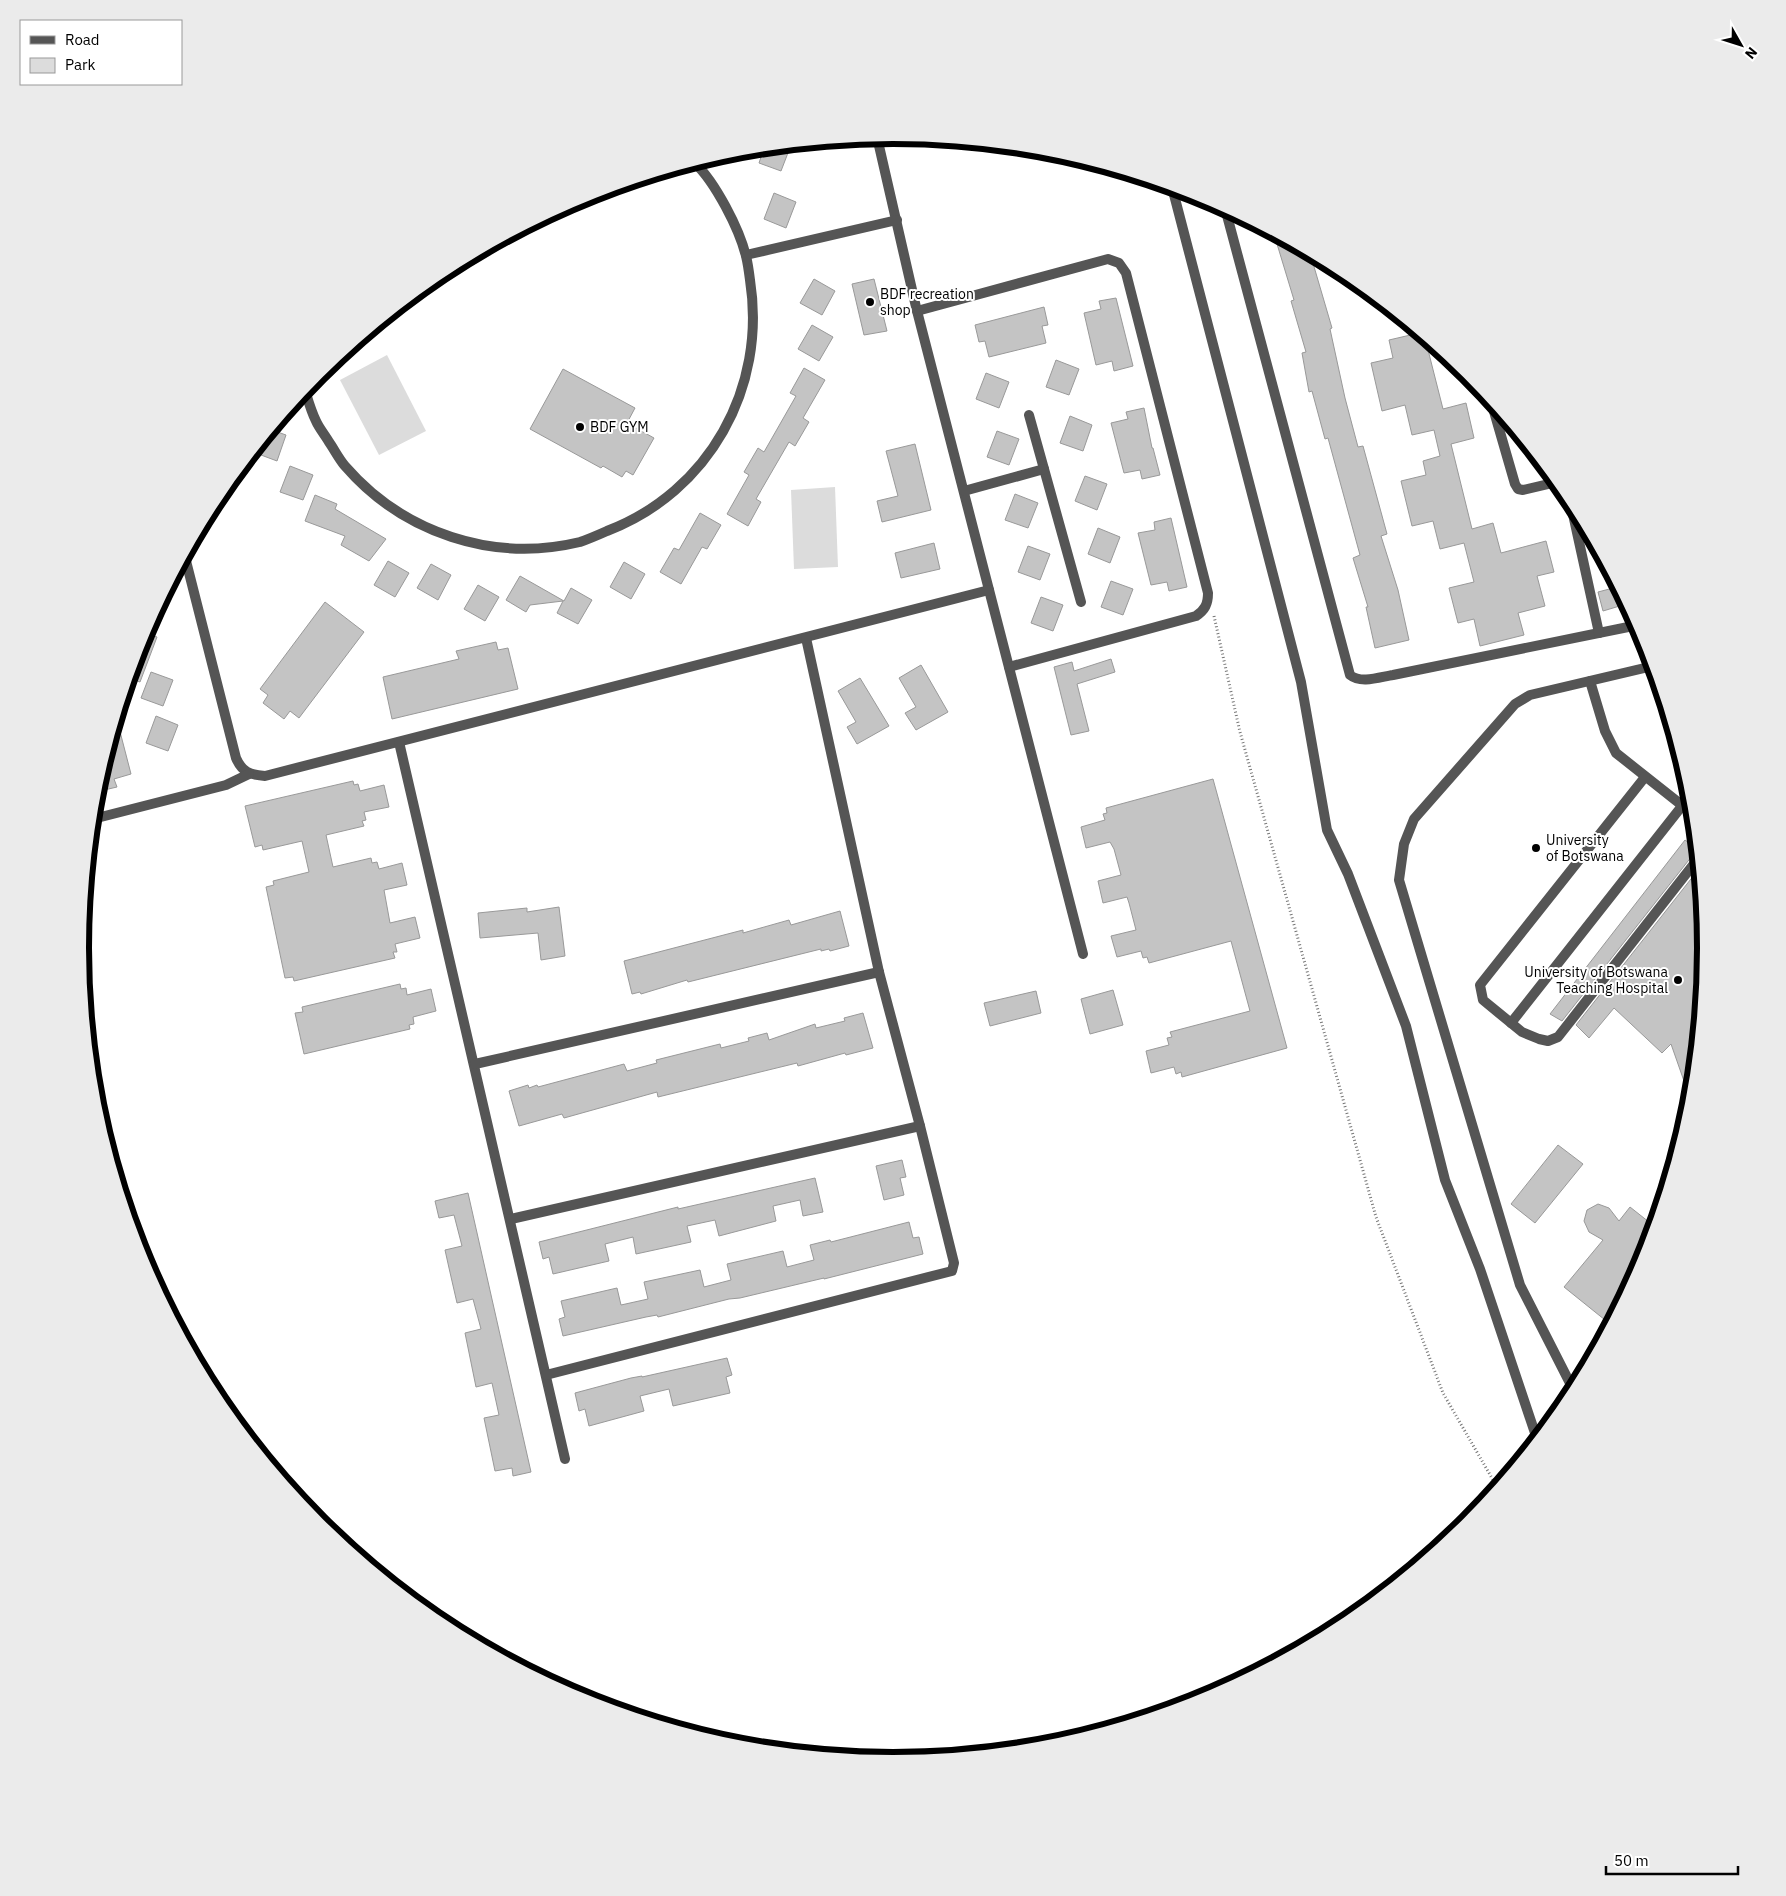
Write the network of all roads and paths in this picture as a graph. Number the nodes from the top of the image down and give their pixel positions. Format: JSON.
{"nodes":[{"id":1,"x":879,"y":144,"type":"edge"},
{"id":2,"x":700,"y":167,"type":"edge"},
{"id":3,"x":1174,"y":195,"type":"edge"},
{"id":4,"x":1227,"y":217,"type":"edge"},
{"id":5,"x":897,"y":220,"type":"junction"},
{"id":6,"x":746,"y":255,"type":"junction"},
{"id":7,"x":917,"y":311,"type":"junction"},
{"id":8,"x":307,"y":397,"type":"edge"},
{"id":9,"x":1029,"y":415,"type":"dead end"},
{"id":10,"x":1495,"y":415,"type":"edge"},
{"id":11,"x":1044,"y":469,"type":"junction"},
{"id":12,"x":1550,"y":484,"type":"edge"},
{"id":13,"x":964,"y":491,"type":"junction"},
{"id":14,"x":1574,"y":521,"type":"edge"},
{"id":15,"x":186,"y":565,"type":"edge"},
{"id":16,"x":989,"y":590,"type":"junction"},
{"id":17,"x":1208,"y":593,"type":"junction"},
{"id":18,"x":1080,"y":602,"type":"dead end"},
{"id":19,"x":1630,"y":627,"type":"edge"},
{"id":20,"x":1599,"y":633,"type":"junction"},
{"id":21,"x":806,"y":638,"type":"junction"},
{"id":22,"x":1009,"y":667,"type":"junction"},
{"id":23,"x":1647,"y":668,"type":"edge"},
{"id":24,"x":1590,"y":681,"type":"junction"},
{"id":25,"x":400,"y":742,"type":"junction"},
{"id":26,"x":249,"y":774,"type":"junction"},
{"id":27,"x":1645,"y":777,"type":"junction"},
{"id":28,"x":1682,"y":806,"type":"junction"},
{"id":29,"x":1685,"y":808,"type":"edge"},
{"id":30,"x":100,"y":817,"type":"edge"},
{"id":31,"x":1693,"y":866,"type":"edge"},
{"id":32,"x":1083,"y":954,"type":"dead end"},
{"id":33,"x":879,"y":972,"type":"junction"},
{"id":34,"x":1511,"y":1023,"type":"junction"},
{"id":35,"x":474,"y":1064,"type":"junction"},
{"id":36,"x":920,"y":1126,"type":"junction"},
{"id":37,"x":511,"y":1219,"type":"junction"},
{"id":38,"x":546,"y":1375,"type":"junction"},
{"id":39,"x":1570,"y":1382,"type":"edge"},
{"id":40,"x":1535,"y":1433,"type":"edge"},
{"id":41,"x":565,"y":1459,"type":"dead end"},
{"id":42,"x":1494,"y":1482,"type":"edge"}],
"edges":[{"from":1,"to":5,"type":"street"},
{"from":2,"to":6,"type":"street"},
{"from":3,"to":40,"type":"street"},
{"from":4,"to":20,"type":"street"},
{"from":5,"to":6,"type":"street"},
{"from":5,"to":7,"type":"street"},
{"from":6,"to":8,"type":"street"},
{"from":7,"to":13,"type":"street"},
{"from":7,"to":17,"type":"street"},
{"from":9,"to":11,"type":"street"},
{"from":10,"to":12,"type":"street"},
{"from":11,"to":13,"type":"street"},
{"from":11,"to":18,"type":"street"},
{"from":13,"to":16,"type":"street"},
{"from":14,"to":20,"type":"street"},
{"from":15,"to":26,"type":"street"},
{"from":16,"to":21,"type":"street"},
{"from":16,"to":22,"type":"street"},
{"from":17,"to":22,"type":"street"},
{"from":17,"to":42,"type":"path"},
{"from":19,"to":20,"type":"street"},
{"from":21,"to":25,"type":"street"},
{"from":21,"to":33,"type":"street"},
{"from":22,"to":32,"type":"street"},
{"from":23,"to":24,"type":"street"},
{"from":24,"to":27,"type":"street"},
{"from":24,"to":39,"type":"street"},
{"from":25,"to":26,"type":"street"},
{"from":25,"to":35,"type":"street"},
{"from":26,"to":30,"type":"street"},
{"from":27,"to":28,"type":"street"},
{"from":27,"to":34,"type":"street"},
{"from":28,"to":29,"type":"street"},
{"from":28,"to":34,"type":"street"},
{"from":31,"to":34,"type":"street"},
{"from":33,"to":35,"type":"street"},
{"from":33,"to":36,"type":"street"},
{"from":35,"to":37,"type":"street"},
{"from":36,"to":37,"type":"street"},
{"from":36,"to":38,"type":"street"},
{"from":37,"to":38,"type":"street"},
{"from":38,"to":41,"type":"street"}]}
